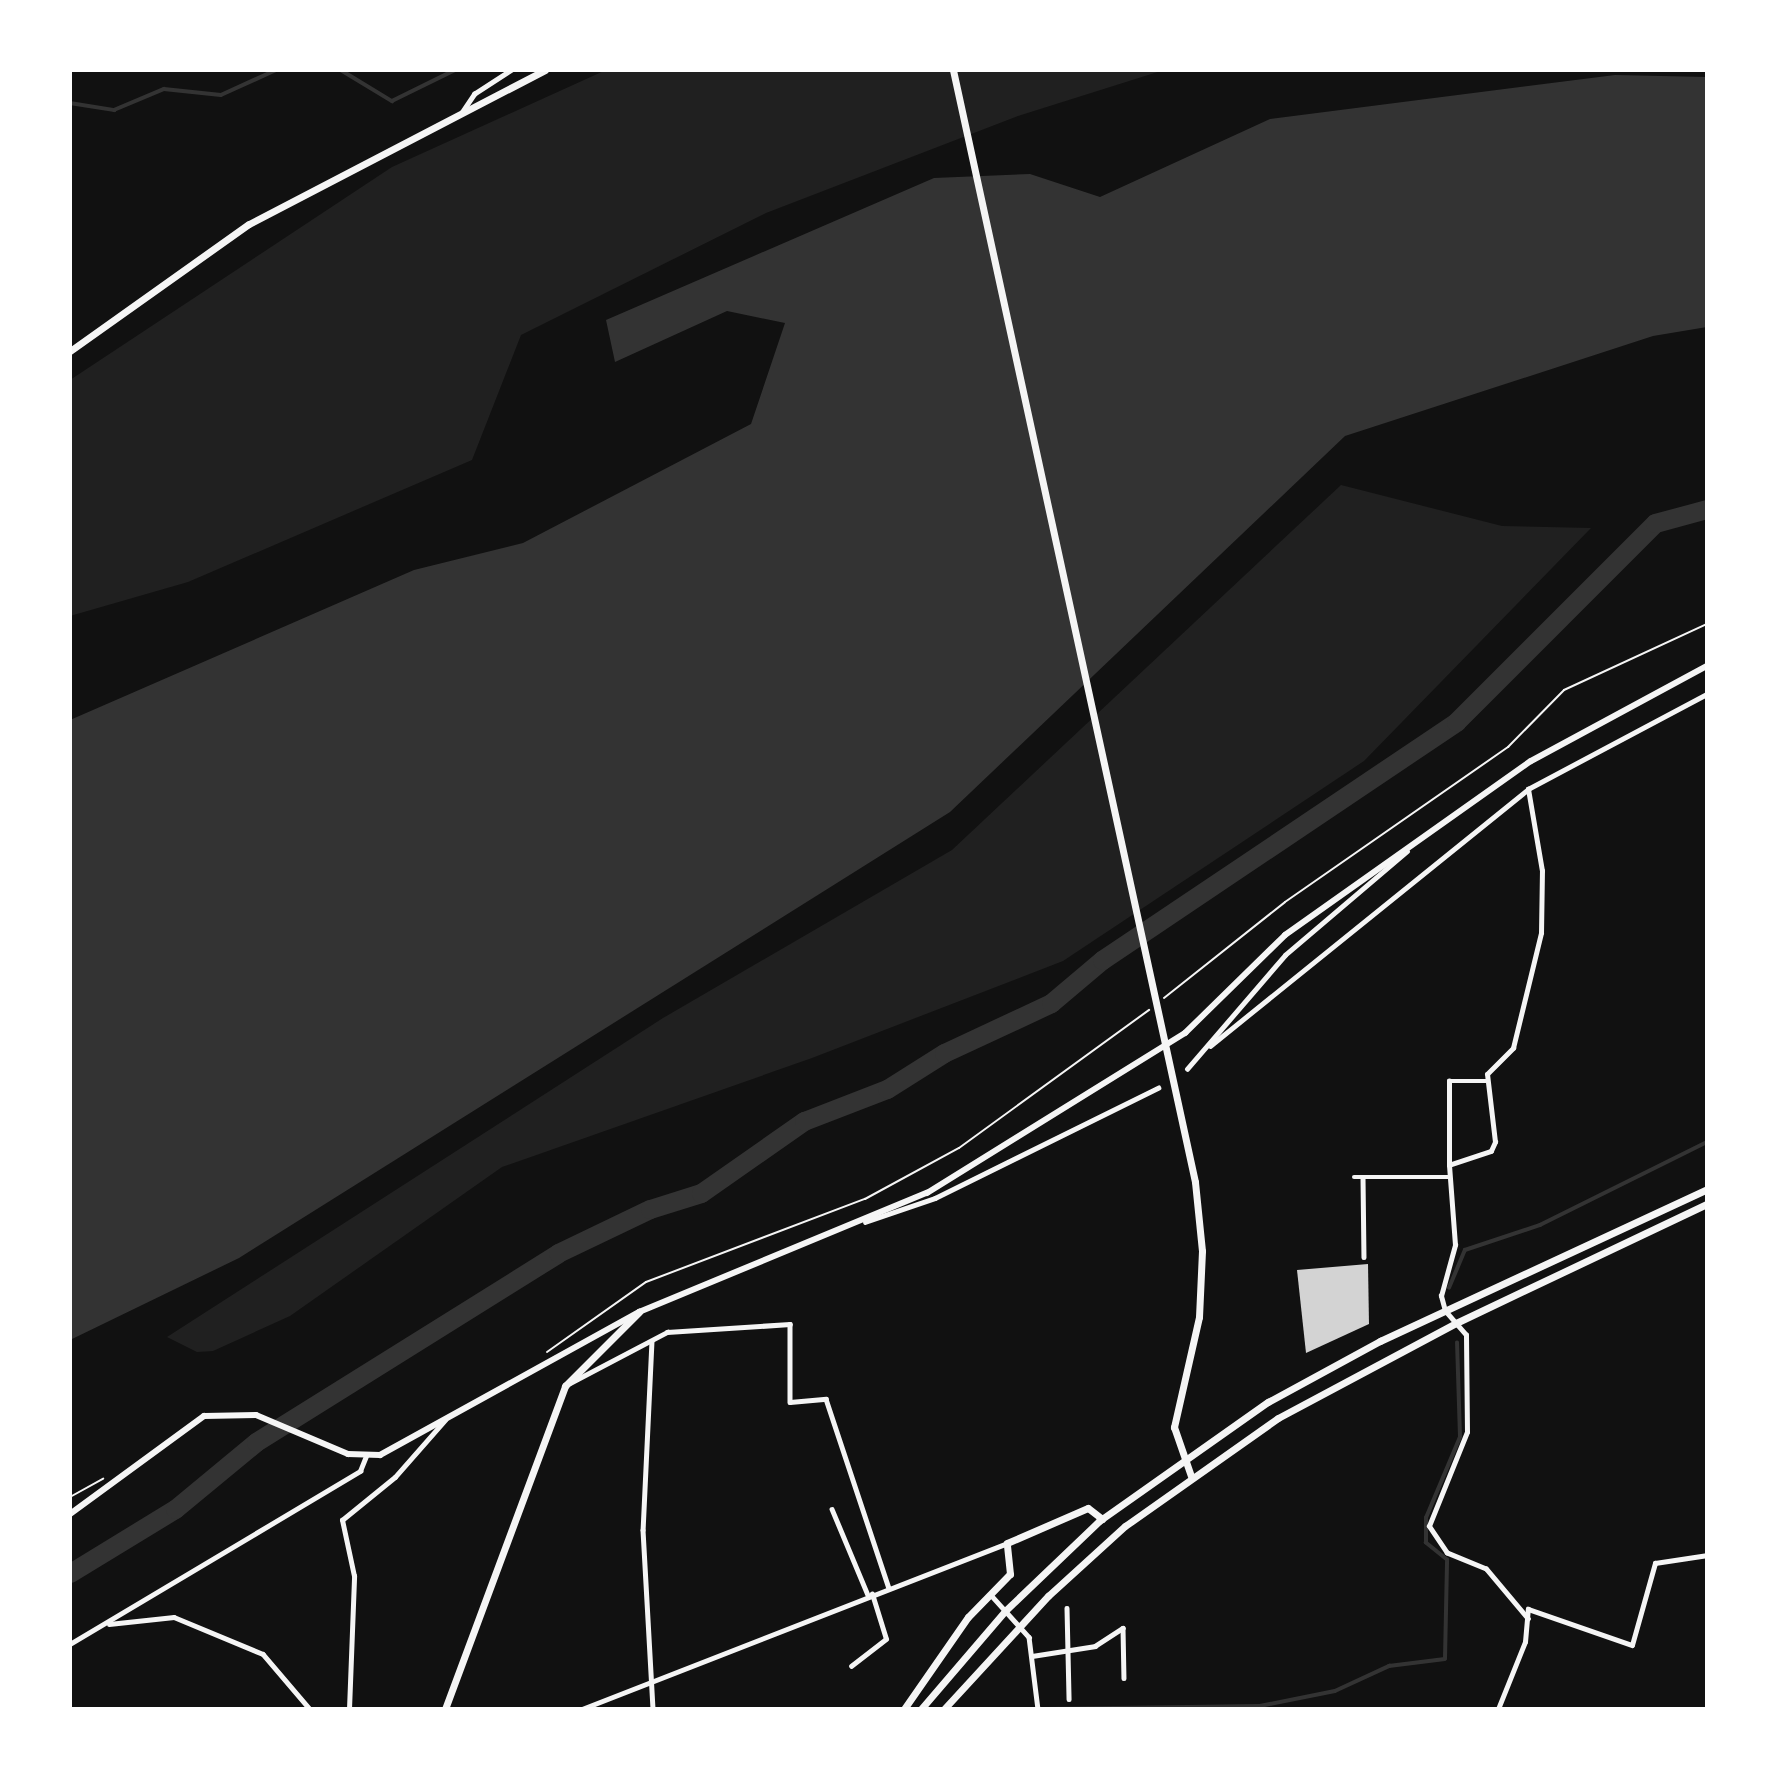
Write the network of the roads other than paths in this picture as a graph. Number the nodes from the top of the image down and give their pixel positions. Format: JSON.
{"nodes":[{"id":1,"x":510,"y":70,"type":"edge"},
{"id":2,"x":545,"y":70,"type":"edge"},
{"id":3,"x":953,"y":70,"type":"edge"},
{"id":4,"x":462,"y":112,"type":"junction"},
{"id":5,"x":70,"y":351,"type":"edge"},
{"id":6,"x":1707,"y":666,"type":"edge"},
{"id":7,"x":1707,"y":694,"type":"edge"},
{"id":8,"x":1528,"y":789,"type":"junction"},
{"id":9,"x":1420,"y":838,"type":"junction"},
{"id":10,"x":1166,"y":1045,"type":"junction"},
{"id":11,"x":1210,"y":1046,"type":"junction"},
{"id":12,"x":1187,"y":1069,"type":"dead end"},
{"id":13,"x":1488,"y":1081,"type":"junction"},
{"id":14,"x":1158,"y":1088,"type":"dead end"},
{"id":15,"x":1448,"y":1165,"type":"junction"},
{"id":16,"x":1353,"y":1177,"type":"dead end"},
{"id":17,"x":1363,"y":1177,"type":"junction"},
{"id":18,"x":1449,"y":1177,"type":"junction"},
{"id":19,"x":1707,"y":1189,"type":"edge"},
{"id":20,"x":1707,"y":1204,"type":"edge"},
{"id":21,"x":865,"y":1223,"type":"junction"},
{"id":22,"x":1364,"y":1258,"type":"dead end"},
{"id":23,"x":1445,"y":1311,"type":"junction"},
{"id":24,"x":639,"y":1312,"type":"junction"},
{"id":25,"x":1456,"y":1322,"type":"junction"},
{"id":26,"x":652,"y":1341,"type":"junction"},
{"id":27,"x":565,"y":1386,"type":"junction"},
{"id":28,"x":445,"y":1419,"type":"junction"},
{"id":29,"x":366,"y":1456,"type":"junction"},
{"id":30,"x":1181,"y":1460,"type":"junction"},
{"id":31,"x":1191,"y":1476,"type":"junction"},
{"id":32,"x":832,"y":1509,"type":"dead end"},
{"id":33,"x":70,"y":1514,"type":"edge"},
{"id":34,"x":1102,"y":1518,"type":"junction"},
{"id":35,"x":1007,"y":1543,"type":"junction"},
{"id":36,"x":1707,"y":1555,"type":"edge"},
{"id":37,"x":888,"y":1588,"type":"junction"},
{"id":38,"x":991,"y":1594,"type":"junction"},
{"id":39,"x":870,"y":1595,"type":"junction"},
{"id":40,"x":1067,"y":1608,"type":"dead end"},
{"id":41,"x":1006,"y":1610,"type":"junction"},
{"id":42,"x":1528,"y":1619,"type":"junction"},
{"id":43,"x":106,"y":1625,"type":"junction"},
{"id":44,"x":1020,"y":1626,"type":"junction"},
{"id":45,"x":70,"y":1644,"type":"edge"},
{"id":46,"x":1068,"y":1651,"type":"junction"},
{"id":47,"x":1032,"y":1656,"type":"junction"},
{"id":48,"x":851,"y":1665,"type":"dead end"},
{"id":49,"x":655,"y":1678,"type":"junction"},
{"id":50,"x":1124,"y":1678,"type":"dead end"},
{"id":51,"x":1069,"y":1699,"type":"dead end"},
{"id":52,"x":310,"y":1709,"type":"edge"},
{"id":53,"x":349,"y":1709,"type":"edge"},
{"id":54,"x":445,"y":1709,"type":"edge"},
{"id":55,"x":582,"y":1709,"type":"edge"},
{"id":56,"x":653,"y":1709,"type":"edge"},
{"id":57,"x":904,"y":1709,"type":"edge"},
{"id":58,"x":921,"y":1709,"type":"edge"},
{"id":59,"x":944,"y":1709,"type":"edge"},
{"id":60,"x":1038,"y":1709,"type":"edge"},
{"id":61,"x":1498,"y":1709,"type":"edge"}],
"edges":[{"from":1,"to":4,"type":"street"},
{"from":2,"to":4,"type":"main road"},
{"from":3,"to":10,"type":"main road"},
{"from":4,"to":5,"type":"main road"},
{"from":6,"to":9,"type":"main road"},
{"from":7,"to":8,"type":"street"},
{"from":8,"to":11,"type":"street"},
{"from":8,"to":13,"type":"street"},
{"from":9,"to":10,"type":"main road"},
{"from":9,"to":11,"type":"street"},
{"from":10,"to":21,"type":"main road"},
{"from":10,"to":30,"type":"main road"},
{"from":11,"to":12,"type":"street"},
{"from":13,"to":15,"type":"street"},
{"from":13,"to":15,"type":"street"},
{"from":14,"to":21,"type":"street"},
{"from":15,"to":18,"type":"street"},
{"from":16,"to":17,"type":"street"},
{"from":17,"to":18,"type":"street"},
{"from":17,"to":22,"type":"street"},
{"from":18,"to":23,"type":"street"},
{"from":19,"to":23,"type":"main road"},
{"from":20,"to":25,"type":"main road"},
{"from":21,"to":24,"type":"main road"},
{"from":23,"to":25,"type":"street"},
{"from":23,"to":30,"type":"main road"},
{"from":24,"to":27,"type":"main road"},
{"from":24,"to":28,"type":"main road"},
{"from":25,"to":31,"type":"main road"},
{"from":25,"to":42,"type":"street"},
{"from":26,"to":27,"type":"street"},
{"from":26,"to":37,"type":"street"},
{"from":26,"to":49,"type":"street"},
{"from":27,"to":54,"type":"main road"},
{"from":28,"to":29,"type":"main road"},
{"from":28,"to":53,"type":"street"},
{"from":29,"to":33,"type":"main road"},
{"from":29,"to":43,"type":"street"},
{"from":30,"to":31,"type":"main road"},
{"from":30,"to":34,"type":"main road"},
{"from":31,"to":44,"type":"main road"},
{"from":32,"to":39,"type":"street"},
{"from":34,"to":35,"type":"main road"},
{"from":34,"to":41,"type":"main road"},
{"from":35,"to":37,"type":"street"},
{"from":35,"to":38,"type":"main road"},
{"from":36,"to":42,"type":"street"},
{"from":37,"to":39,"type":"street"},
{"from":38,"to":41,"type":"street"},
{"from":38,"to":57,"type":"main road"},
{"from":39,"to":48,"type":"street"},
{"from":39,"to":49,"type":"street"},
{"from":40,"to":46,"type":"street"},
{"from":41,"to":44,"type":"street"},
{"from":41,"to":58,"type":"main road"},
{"from":42,"to":61,"type":"street"},
{"from":43,"to":45,"type":"street"},
{"from":43,"to":52,"type":"street"},
{"from":44,"to":47,"type":"street"},
{"from":44,"to":59,"type":"main road"},
{"from":46,"to":47,"type":"street"},
{"from":46,"to":50,"type":"street"},
{"from":46,"to":51,"type":"street"},
{"from":47,"to":60,"type":"street"},
{"from":49,"to":55,"type":"street"},
{"from":49,"to":56,"type":"street"}]}
